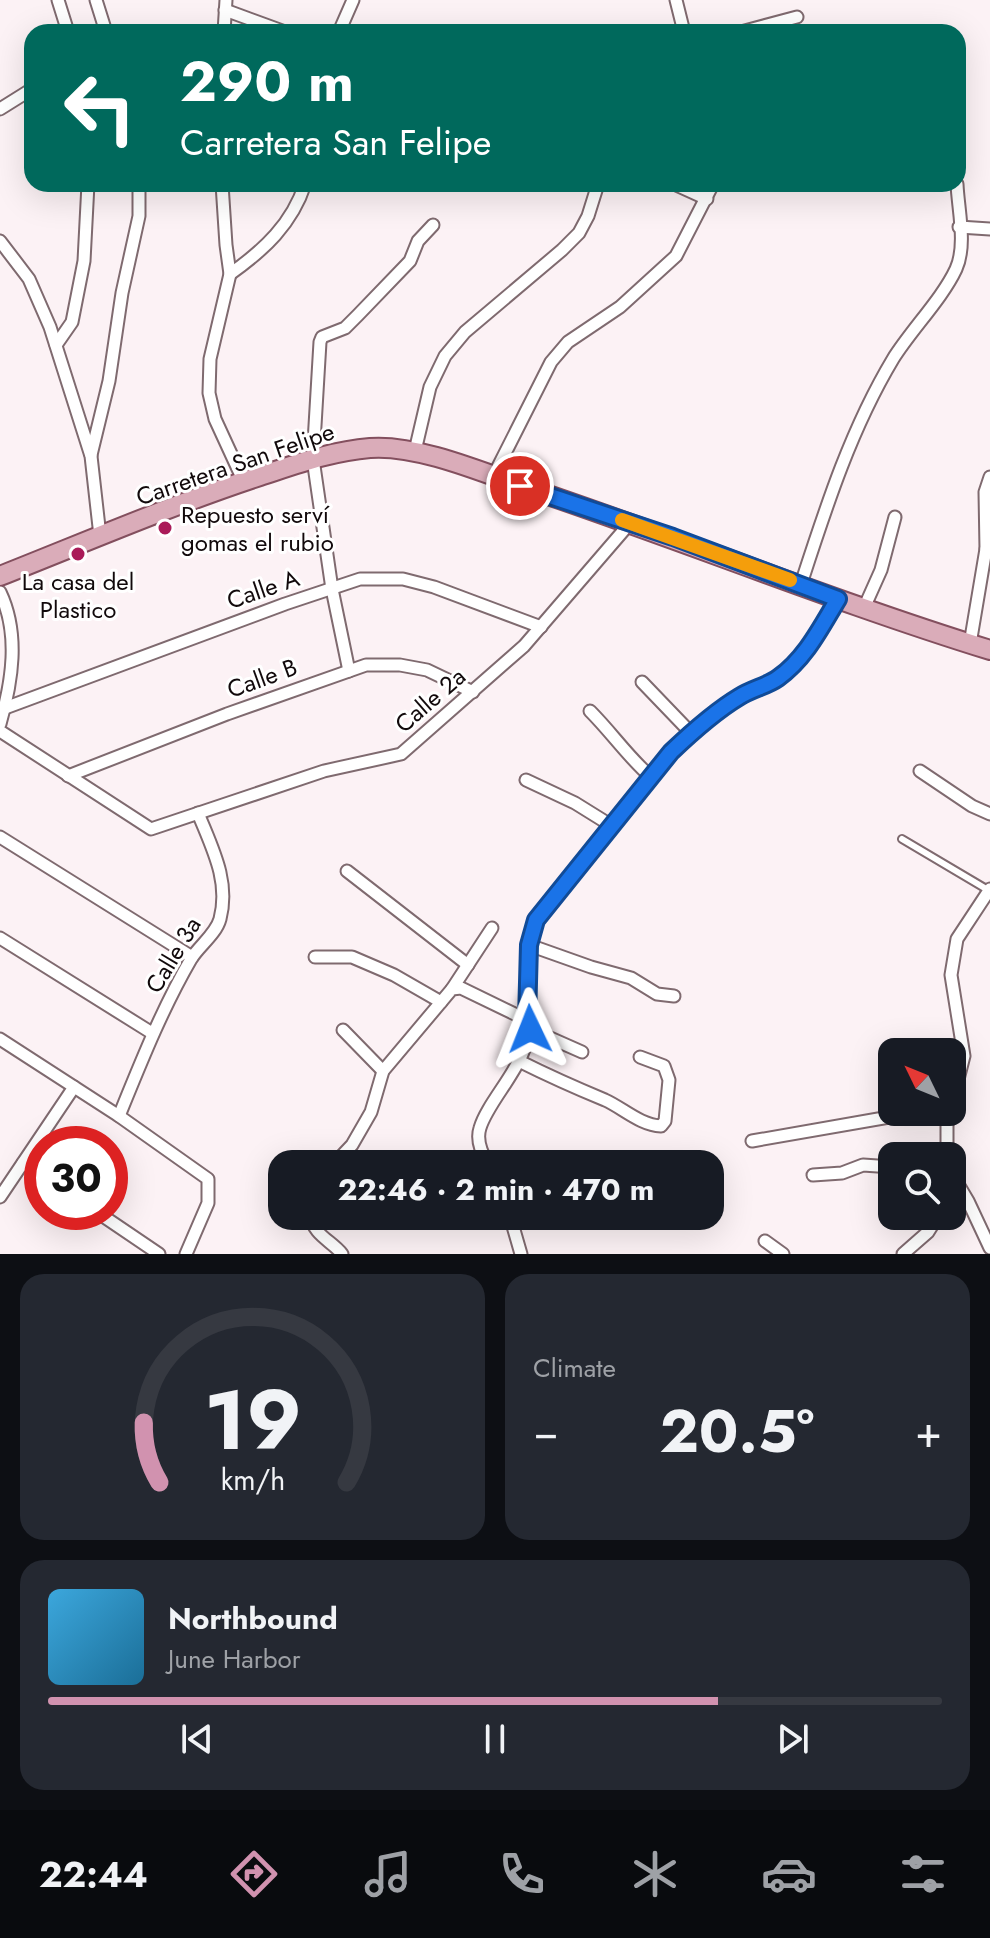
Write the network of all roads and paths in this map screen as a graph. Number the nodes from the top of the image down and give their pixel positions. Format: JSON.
{"nodes":[{"id":1,"x":58,"y":0,"type":"edge"},
{"id":2,"x":96,"y":0,"type":"edge"},
{"id":3,"x":353,"y":0,"type":"edge"},
{"id":4,"x":676,"y":0,"type":"edge"},
{"id":5,"x":225,"y":5,"type":"edge"},
{"id":6,"x":797,"y":17,"type":"dead end"},
{"id":7,"x":66,"y":24,"type":"edge"},
{"id":8,"x":104,"y":24,"type":"edge"},
{"id":9,"x":267,"y":24,"type":"edge"},
{"id":10,"x":342,"y":24,"type":"edge"},
{"id":11,"x":682,"y":24,"type":"edge"},
{"id":12,"x":771,"y":24,"type":"edge"},
{"id":13,"x":24,"y":93,"type":"edge"},
{"id":14,"x":1,"y":106,"type":"edge"},
{"id":15,"x":88,"y":192,"type":"edge"},
{"id":16,"x":139,"y":192,"type":"edge"},
{"id":17,"x":223,"y":192,"type":"edge"},
{"id":18,"x":301,"y":192,"type":"edge"},
{"id":19,"x":596,"y":192,"type":"edge"},
{"id":20,"x":692,"y":192,"type":"edge"},
{"id":21,"x":710,"y":192,"type":"edge"},
{"id":22,"x":957,"y":192,"type":"edge"},
{"id":23,"x":707,"y":199,"type":"junction"},
{"id":24,"x":433,"y":225,"type":"dead end"},
{"id":25,"x":959,"y":227,"type":"junction"},
{"id":26,"x":990,"y":229,"type":"edge"},
{"id":27,"x":0,"y":243,"type":"edge"},
{"id":28,"x":230,"y":274,"type":"junction"},
{"id":29,"x":56,"y":345,"type":"junction"},
{"id":30,"x":415,"y":451,"type":"junction"},
{"id":31,"x":91,"y":456,"type":"junction"},
{"id":32,"x":313,"y":459,"type":"junction"},
{"id":33,"x":493,"y":477,"type":"junction"},
{"id":34,"x":990,"y":477,"type":"edge"},
{"id":35,"x":244,"y":482,"type":"junction"},
{"id":36,"x":895,"y":517,"type":"dead end"},
{"id":37,"x":630,"y":523,"type":"junction"},
{"id":38,"x":100,"y":536,"type":"junction"},
{"id":39,"x":988,"y":546,"type":"edge"},
{"id":40,"x":0,"y":576,"type":"edge"},
{"id":41,"x":801,"y":584,"type":"junction"},
{"id":42,"x":332,"y":589,"type":"junction"},
{"id":43,"x":0,"y":592,"type":"edge"},
{"id":44,"x":838,"y":599,"type":"junction"},
{"id":45,"x":864,"y":608,"type":"junction"},
{"id":46,"x":541,"y":627,"type":"junction"},
{"id":47,"x":970,"y":644,"type":"junction"},
{"id":48,"x":990,"y":650,"type":"edge"},
{"id":49,"x":349,"y":671,"type":"junction"},
{"id":50,"x":642,"y":682,"type":"dead end"},
{"id":51,"x":473,"y":692,"type":"junction"},
{"id":52,"x":5,"y":708,"type":"junction"},
{"id":53,"x":590,"y":711,"type":"dead end"},
{"id":54,"x":0,"y":724,"type":"edge"},
{"id":55,"x":0,"y":731,"type":"edge"},
{"id":56,"x":691,"y":733,"type":"junction"},
{"id":57,"x":920,"y":771,"type":"dead end"},
{"id":58,"x":68,"y":776,"type":"junction"},
{"id":59,"x":651,"y":777,"type":"junction"},
{"id":60,"x":526,"y":780,"type":"dead end"},
{"id":61,"x":198,"y":813,"type":"junction"},
{"id":62,"x":990,"y":814,"type":"edge"},
{"id":63,"x":612,"y":826,"type":"junction"},
{"id":64,"x":0,"y":837,"type":"edge"},
{"id":65,"x":902,"y":839,"type":"dead end"},
{"id":66,"x":347,"y":871,"type":"dead end"},
{"id":67,"x":990,"y":890,"type":"edge"},
{"id":68,"x":986,"y":906,"type":"edge"},
{"id":69,"x":492,"y":928,"type":"dead end"},
{"id":70,"x":0,"y":938,"type":"edge"},
{"id":71,"x":529,"y":945,"type":"junction"},
{"id":72,"x":192,"y":957,"type":"junction"},
{"id":73,"x":315,"y":957,"type":"dead end"},
{"id":74,"x":468,"y":965,"type":"junction"},
{"id":75,"x":452,"y":989,"type":"junction"},
{"id":76,"x":674,"y":996,"type":"dead end"},
{"id":77,"x":441,"y":1002,"type":"junction"},
{"id":78,"x":529,"y":1025,"type":"junction"},
{"id":79,"x":343,"y":1030,"type":"dead end"},
{"id":80,"x":152,"y":1033,"type":"junction"},
{"id":81,"x":961,"y":1038,"type":"edge"},
{"id":82,"x":0,"y":1039,"type":"edge"},
{"id":83,"x":582,"y":1052,"type":"dead end"},
{"id":84,"x":640,"y":1057,"type":"dead end"},
{"id":85,"x":519,"y":1061,"type":"junction"},
{"id":86,"x":383,"y":1071,"type":"junction"},
{"id":87,"x":74,"y":1087,"type":"junction"},
{"id":88,"x":119,"y":1116,"type":"junction"},
{"id":89,"x":878,"y":1119,"type":"edge"},
{"id":90,"x":752,"y":1141,"type":"dead end"},
{"id":91,"x":347,"y":1150,"type":"edge"},
{"id":92,"x":481,"y":1150,"type":"edge"},
{"id":93,"x":23,"y":1163,"type":"joint"},
{"id":94,"x":878,"y":1166,"type":"edge"},
{"id":95,"x":813,"y":1175,"type":"dead end"},
{"id":96,"x":0,"y":1197,"type":"edge"},
{"id":97,"x":966,"y":1198,"type":"edge"},
{"id":98,"x":124,"y":1230,"type":"edge"},
{"id":99,"x":316,"y":1230,"type":"edge"},
{"id":100,"x":514,"y":1230,"type":"edge"},
{"id":101,"x":929,"y":1230,"type":"edge"},
{"id":102,"x":765,"y":1241,"type":"dead end"},
{"id":103,"x":988,"y":1241,"type":"edge"},
{"id":104,"x":159,"y":1254,"type":"edge"},
{"id":105,"x":186,"y":1254,"type":"edge"},
{"id":106,"x":342,"y":1254,"type":"edge"},
{"id":107,"x":521,"y":1254,"type":"edge"},
{"id":108,"x":783,"y":1254,"type":"edge"},
{"id":109,"x":903,"y":1254,"type":"edge"}],
"edges":[{"from":1,"to":7,"type":"street"},
{"from":2,"to":8,"type":"street"},
{"from":3,"to":10,"type":"street"},
{"from":4,"to":11,"type":"street"},
{"from":5,"to":9,"type":"street"},
{"from":6,"to":12,"type":"street"},
{"from":13,"to":14,"type":"street"},
{"from":15,"to":29,"type":"street"},
{"from":16,"to":31,"type":"street"},
{"from":17,"to":28,"type":"street"},
{"from":18,"to":28,"type":"street"},
{"from":19,"to":30,"type":"street"},
{"from":20,"to":23,"type":"street"},
{"from":21,"to":23,"type":"street"},
{"from":22,"to":25,"type":"street"},
{"from":23,"to":33,"type":"street"},
{"from":24,"to":32,"type":"street"},
{"from":25,"to":26,"type":"street"},
{"from":25,"to":41,"type":"street"},
{"from":27,"to":29,"type":"street"},
{"from":28,"to":35,"type":"street"},
{"from":29,"to":31,"type":"street"},
{"from":30,"to":32,"type":"main road","name":"Carretera San Felipe"},
{"from":30,"to":33,"type":"main road","name":"Carretera San Felipe"},
{"from":31,"to":38,"type":"street"},
{"from":32,"to":35,"type":"main road","name":"Carretera San Felipe"},
{"from":32,"to":42,"type":"street"},
{"from":33,"to":37,"type":"main road","name":"Carretera San Felipe"},
{"from":34,"to":39,"type":"street"},
{"from":35,"to":38,"type":"main road","name":"Carretera San Felipe"},
{"from":36,"to":45,"type":"street"},
{"from":37,"to":41,"type":"main road","name":"Carretera San Felipe"},
{"from":37,"to":46,"type":"street","name":"Calle 2a"},
{"from":38,"to":40,"type":"main road","name":"Carretera San Felipe"},
{"from":39,"to":47,"type":"street"},
{"from":41,"to":44,"type":"main road","name":"Carretera San Felipe"},
{"from":42,"to":46,"type":"street","name":"Calle A"},
{"from":42,"to":49,"type":"street"},
{"from":42,"to":52,"type":"street","name":"Calle A"},
{"from":43,"to":52,"type":"street"},
{"from":44,"to":45,"type":"main road","name":"Carretera San Felipe"},
{"from":44,"to":56,"type":"street"},
{"from":45,"to":47,"type":"main road","name":"Carretera San Felipe"},
{"from":46,"to":51,"type":"street","name":"Calle 2a"},
{"from":47,"to":48,"type":"main road","name":"Carretera San Felipe"},
{"from":49,"to":51,"type":"street","name":"Calle B"},
{"from":49,"to":58,"type":"street","name":"Calle B"},
{"from":50,"to":56,"type":"street"},
{"from":51,"to":61,"type":"street","name":"Calle 2a"},
{"from":52,"to":54,"type":"street"},
{"from":53,"to":59,"type":"street"},
{"from":55,"to":58,"type":"street"},
{"from":56,"to":59,"type":"street"},
{"from":57,"to":62,"type":"street"},
{"from":58,"to":61,"type":"street","name":"Calle 2a"},
{"from":59,"to":63,"type":"street"},
{"from":60,"to":63,"type":"street"},
{"from":61,"to":72,"type":"street","name":"Calle 3a"},
{"from":63,"to":71,"type":"street"},
{"from":64,"to":72,"type":"street"},
{"from":65,"to":67,"type":"lane"},
{"from":66,"to":74,"type":"street"},
{"from":67,"to":68,"type":"street"},
{"from":68,"to":81,"type":"street"},
{"from":69,"to":74,"type":"street"},
{"from":70,"to":80,"type":"street"},
{"from":71,"to":76,"type":"street"},
{"from":71,"to":78,"type":"street"},
{"from":72,"to":80,"type":"street","name":"Calle 3a"},
{"from":73,"to":77,"type":"street"},
{"from":74,"to":75,"type":"street"},
{"from":75,"to":77,"type":"street"},
{"from":75,"to":78,"type":"street"},
{"from":77,"to":86,"type":"street"},
{"from":78,"to":83,"type":"street"},
{"from":78,"to":85,"type":"street"},
{"from":79,"to":86,"type":"street"},
{"from":80,"to":88,"type":"street","name":"Calle 3a"},
{"from":82,"to":87,"type":"street"},
{"from":84,"to":85,"type":"street"},
{"from":85,"to":92,"type":"street"},
{"from":86,"to":91,"type":"street"},
{"from":87,"to":88,"type":"street"},
{"from":87,"to":93,"type":"street"},
{"from":88,"to":105,"type":"street"},
{"from":89,"to":90,"type":"street"},
{"from":93,"to":96,"type":"street"},
{"from":94,"to":95,"type":"street"},
{"from":97,"to":103,"type":"street"},
{"from":98,"to":104,"type":"street"},
{"from":99,"to":106,"type":"street"},
{"from":100,"to":107,"type":"street"},
{"from":101,"to":109,"type":"street"},
{"from":102,"to":108,"type":"street"}]}
